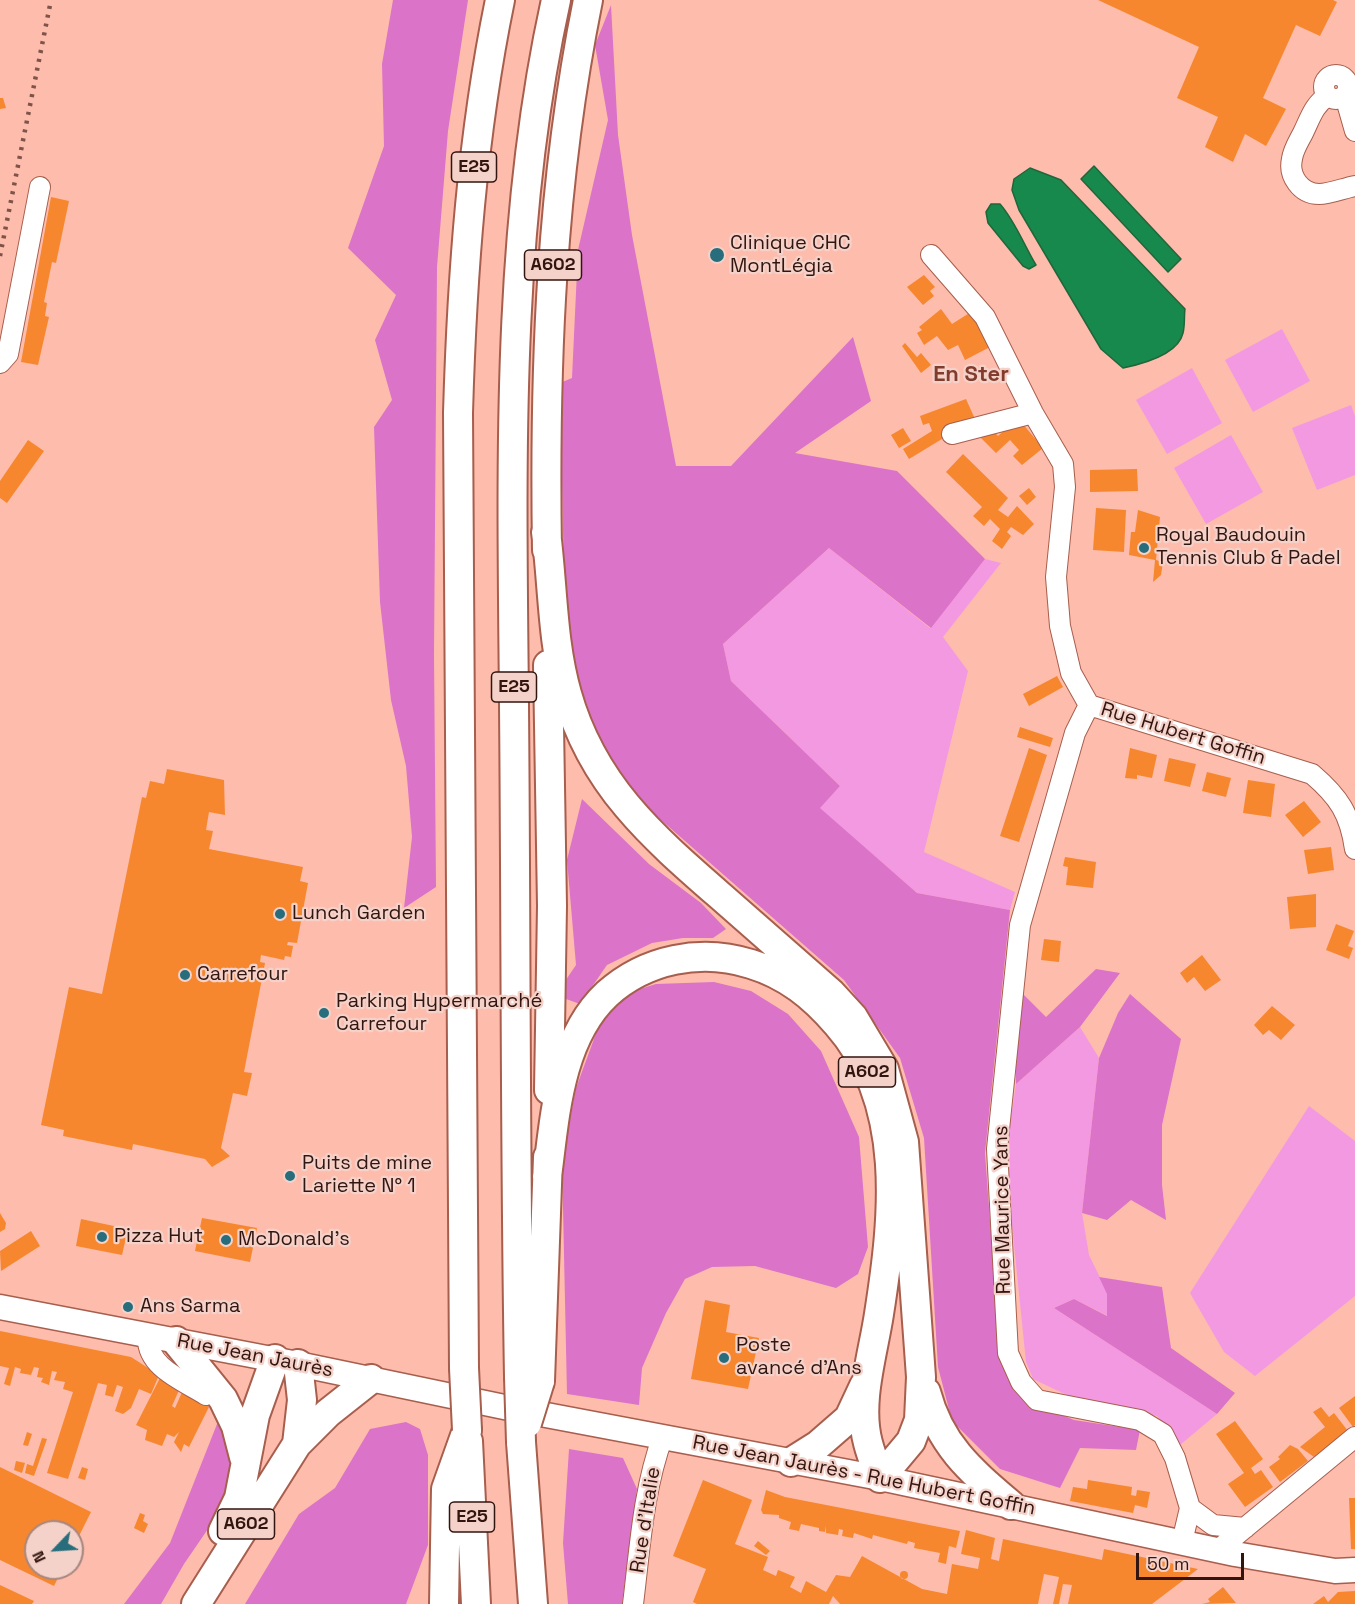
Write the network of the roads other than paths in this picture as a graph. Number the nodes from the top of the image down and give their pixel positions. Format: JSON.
{"nodes":[{"id":1,"x":500,"y":0,"type":"edge"},
{"id":2,"x":556,"y":0,"type":"edge"},
{"id":3,"x":588,"y":0,"type":"edge"},
{"id":4,"x":1355,"y":131,"type":"edge"},
{"id":5,"x":1355,"y":186,"type":"edge"},
{"id":6,"x":40,"y":187,"type":"dead end"},
{"id":7,"x":931,"y":255,"type":"dead end"},
{"id":8,"x":0,"y":363,"type":"edge"},
{"id":9,"x":1033,"y":413,"type":"junction"},
{"id":10,"x":952,"y":434,"type":"dead end"},
{"id":11,"x":546,"y":532,"type":"junction"},
{"id":12,"x":1089,"y":705,"type":"junction"},
{"id":13,"x":1355,"y":849,"type":"edge"},
{"id":14,"x":548,"y":1177,"type":"junction"},
{"id":15,"x":0,"y":1307,"type":"edge"},
{"id":16,"x":148,"y":1335,"type":"junction"},
{"id":17,"x":176,"y":1341,"type":"junction"},
{"id":18,"x":287,"y":1361,"type":"junction"},
{"id":19,"x":921,"y":1377,"type":"junction"},
{"id":20,"x":371,"y":1379,"type":"junction"},
{"id":21,"x":530,"y":1379,"type":"junction"},
{"id":22,"x":865,"y":1384,"type":"junction"},
{"id":23,"x":206,"y":1395,"type":"dead end"},
{"id":24,"x":509,"y":1408,"type":"joint"},
{"id":25,"x":467,"y":1430,"type":"junction"},
{"id":26,"x":663,"y":1436,"type":"junction"},
{"id":27,"x":1355,"y":1437,"type":"edge"},
{"id":28,"x":297,"y":1444,"type":"junction"},
{"id":29,"x":791,"y":1462,"type":"junction"},
{"id":30,"x":245,"y":1465,"type":"junction"},
{"id":31,"x":880,"y":1478,"type":"junction"},
{"id":32,"x":1011,"y":1505,"type":"junction"},
{"id":33,"x":1190,"y":1508,"type":"junction"},
{"id":34,"x":1245,"y":1528,"type":"junction"},
{"id":35,"x":1182,"y":1542,"type":"junction"},
{"id":36,"x":1218,"y":1550,"type":"junction"},
{"id":37,"x":1355,"y":1570,"type":"edge"},
{"id":38,"x":176,"y":1604,"type":"edge"},
{"id":39,"x":196,"y":1604,"type":"edge"},
{"id":40,"x":444,"y":1604,"type":"edge"},
{"id":41,"x":476,"y":1604,"type":"edge"},
{"id":42,"x":533,"y":1604,"type":"edge"},
{"id":43,"x":633,"y":1604,"type":"edge"}],
"edges":[{"from":1,"to":25,"type":"highway","number":"E25","bridge":true},
{"from":2,"to":21,"type":"highway","number":"E25"},
{"from":3,"to":11,"type":"highway","number":"A602"},
{"from":4,"to":5,"type":"street"},
{"from":6,"to":8,"type":"street"},
{"from":7,"to":9,"type":"street","name":"Rue Hubert Goffin"},
{"from":9,"to":10,"type":"street"},
{"from":9,"to":12,"type":"street","name":"Rue Hubert Goffin"},
{"from":11,"to":14,"type":"highway"},
{"from":11,"to":19,"type":"highway","number":"A602"},
{"from":12,"to":13,"type":"street","name":"Rue Hubert Goffin"},
{"from":12,"to":33,"type":"street","name":"Rue Maurice Yans"},
{"from":14,"to":21,"type":"highway","number":"A602"},
{"from":14,"to":22,"type":"highway","number":"A602"},
{"from":15,"to":16,"type":"main road","name":"Rue Jean Jaurès"},
{"from":16,"to":17,"type":"main road","name":"Rue Jean Jaurès"},
{"from":16,"to":23,"type":"street"},
{"from":17,"to":18,"type":"main road","name":"Rue Jean Jaurès"},
{"from":17,"to":30,"type":"highway","number":"A602"},
{"from":18,"to":20,"type":"main road","name":"Rue Jean Jaurès"},
{"from":18,"to":28,"type":"highway","number":"A602"},
{"from":18,"to":30,"type":"highway","number":"A602"},
{"from":19,"to":31,"type":"highway","number":"A602"},
{"from":19,"to":32,"type":"highway","number":"A602"},
{"from":20,"to":24,"type":"main road","name":"Rue Jean Jaurès"},
{"from":20,"to":28,"type":"highway","number":"A602"},
{"from":21,"to":42,"type":"highway","number":"E25","bridge":true},
{"from":22,"to":29,"type":"highway","number":"A602"},
{"from":22,"to":31,"type":"highway","number":"A602"},
{"from":24,"to":26,"type":"main road","name":"Rue Jean Jaurès - Rue Hubert Goffin"},
{"from":25,"to":40,"type":"highway"},
{"from":25,"to":41,"type":"highway","number":"E25"},
{"from":26,"to":29,"type":"main road","name":"Rue Jean Jaurès - Rue Hubert Goffin"},
{"from":26,"to":43,"type":"street","name":"Rue d'Italie"},
{"from":27,"to":34,"type":"street"},
{"from":28,"to":39,"type":"highway","number":"A602"},
{"from":29,"to":31,"type":"main road","name":"Rue Jean Jaurès - Rue Hubert Goffin"},
{"from":30,"to":38,"type":"highway","number":"A602"},
{"from":31,"to":32,"type":"main road","name":"Rue Jean Jaurès - Rue Hubert Goffin"},
{"from":32,"to":35,"type":"main road","name":"Rue Jean Jaurès - Rue Hubert Goffin"},
{"from":33,"to":34,"type":"street"},
{"from":33,"to":35,"type":"street","name":"Rue Maurice Yans"},
{"from":34,"to":36,"type":"street"},
{"from":35,"to":36,"type":"main road","name":"Rue Jean Jaurès - Rue Hubert Goffin"},
{"from":36,"to":37,"type":"main road"}]}
